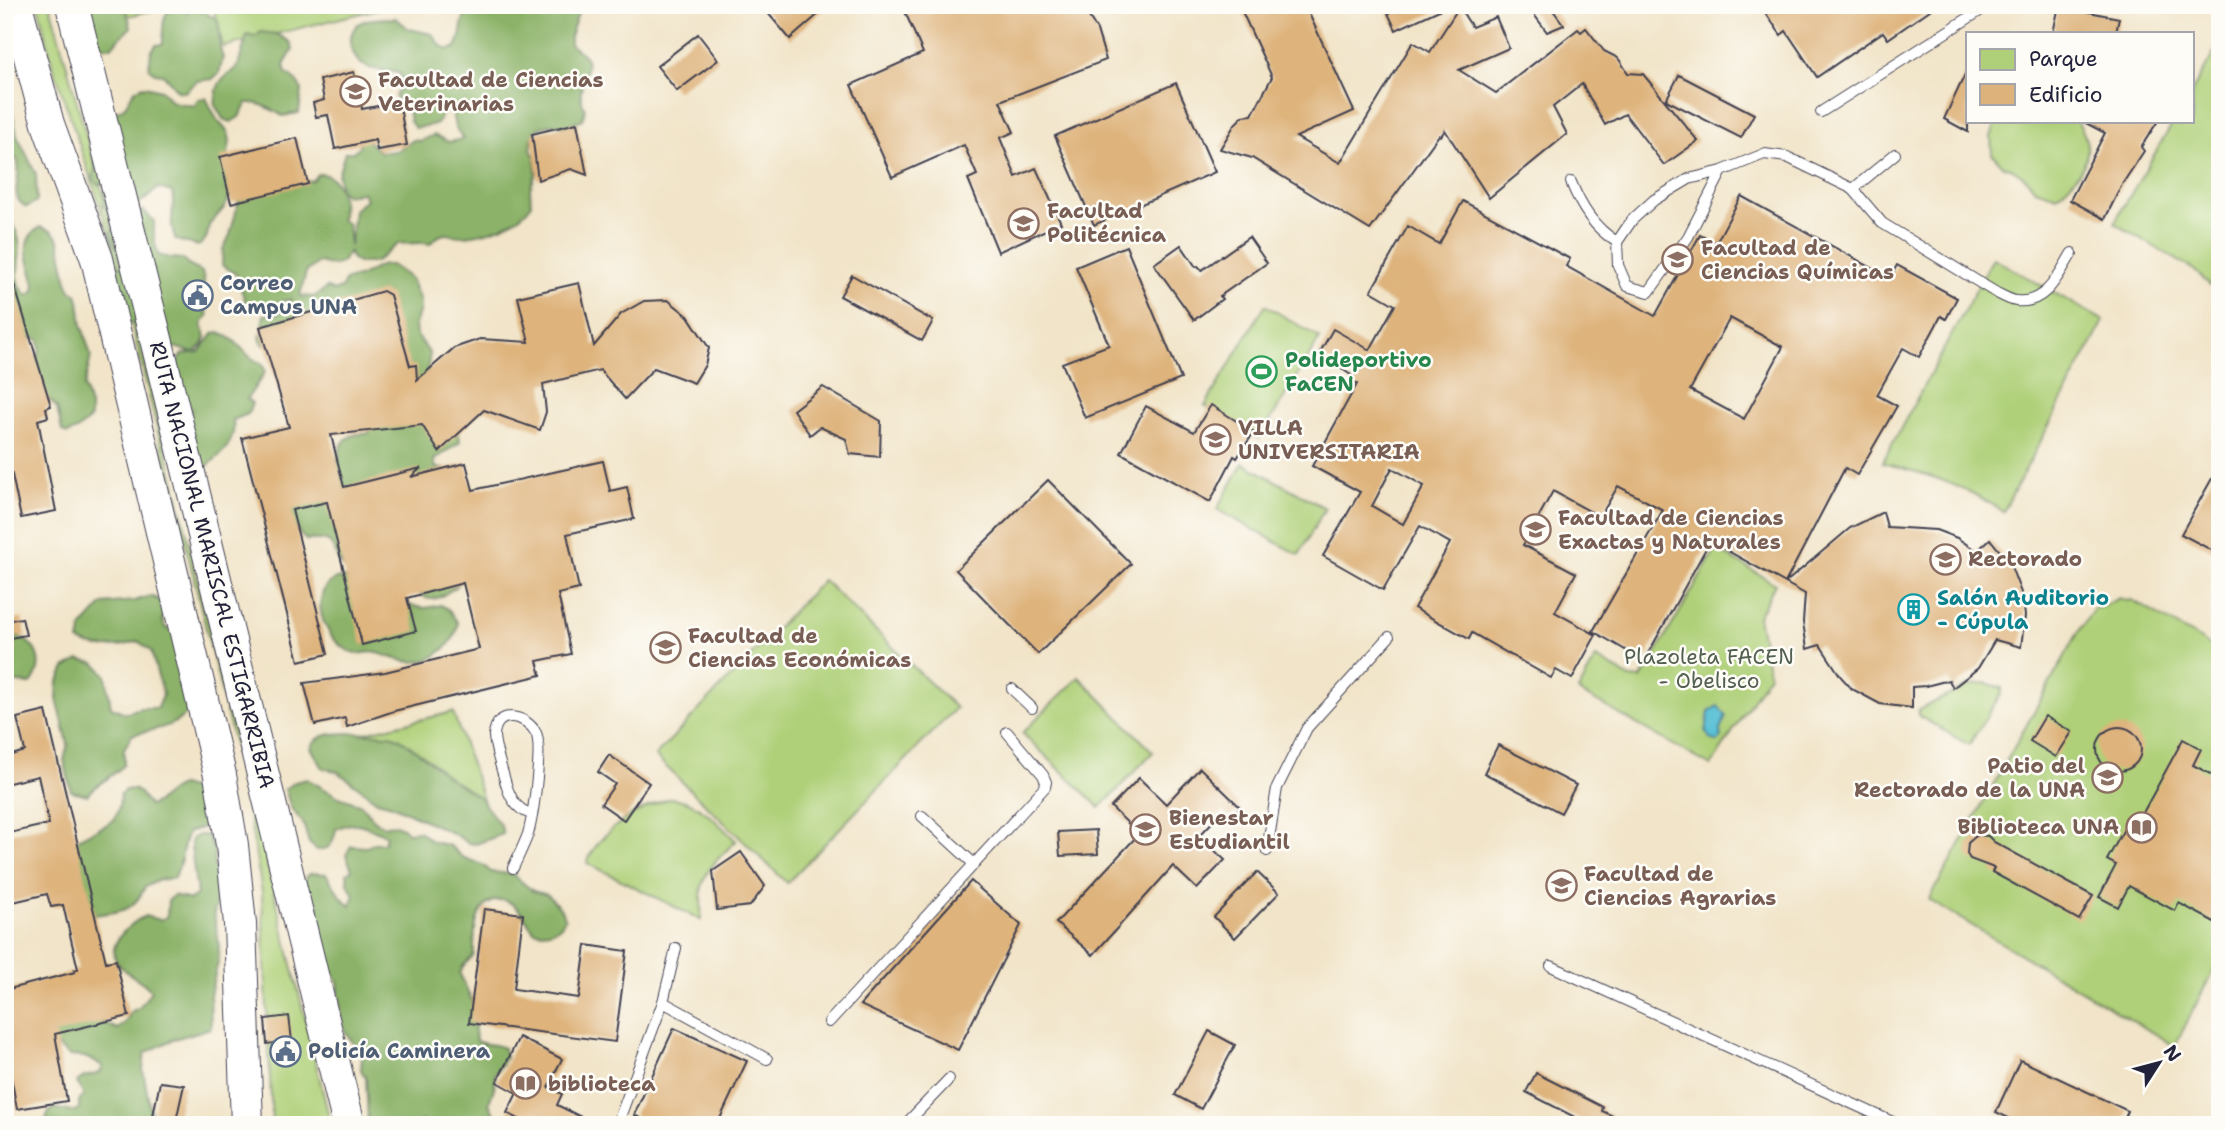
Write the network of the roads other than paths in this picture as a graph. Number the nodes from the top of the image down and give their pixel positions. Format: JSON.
{"nodes":[{"id":1,"x":16,"y":5,"type":"edge"},
{"id":2,"x":72,"y":5,"type":"edge"},
{"id":3,"x":1989,"y":5,"type":"edge"},
{"id":4,"x":1821,"y":112,"type":"dead end"},
{"id":5,"x":1895,"y":154,"type":"dead end"},
{"id":6,"x":1723,"y":171,"type":"junction"},
{"id":7,"x":1572,"y":182,"type":"dead end"},
{"id":8,"x":1853,"y":188,"type":"junction"},
{"id":9,"x":1617,"y":242,"type":"junction"},
{"id":10,"x":2072,"y":253,"type":"dead end"},
{"id":11,"x":1390,"y":637,"type":"dead end"},
{"id":12,"x":1012,"y":689,"type":"dead end"},
{"id":13,"x":1032,"y":708,"type":"dead end"},
{"id":14,"x":1007,"y":732,"type":"dead end"},
{"id":15,"x":531,"y":814,"type":"junction"},
{"id":16,"x":922,"y":816,"type":"dead end"},
{"id":17,"x":1267,"y":851,"type":"dead end"},
{"id":18,"x":973,"y":863,"type":"junction"},
{"id":19,"x":513,"y":868,"type":"dead end"},
{"id":20,"x":676,"y":948,"type":"dead end"},
{"id":21,"x":1551,"y":967,"type":"dead end"},
{"id":22,"x":663,"y":1002,"type":"junction"},
{"id":23,"x":829,"y":1022,"type":"dead end"},
{"id":24,"x":766,"y":1059,"type":"dead end"},
{"id":25,"x":949,"y":1079,"type":"dead end"},
{"id":26,"x":247,"y":1125,"type":"edge"},
{"id":27,"x":349,"y":1125,"type":"edge"},
{"id":28,"x":617,"y":1125,"type":"edge"},
{"id":29,"x":905,"y":1125,"type":"edge"},
{"id":30,"x":1899,"y":1125,"type":"edge"}],
"edges":[{"from":1,"to":26,"type":"highway","name":"RUTA NACIONAL MARISCAL ESTIGARRIBIA"},
{"from":2,"to":27,"type":"highway","name":"RUTA NACIONAL MARISCAL ESTIGARRIBIA"},
{"from":3,"to":4,"type":"lane"},
{"from":5,"to":8,"type":"lane"},
{"from":6,"to":8,"type":"lane"},
{"from":6,"to":9,"type":"lane"},
{"from":6,"to":9,"type":"lane"},
{"from":7,"to":9,"type":"lane"},
{"from":8,"to":10,"type":"lane"},
{"from":11,"to":17,"type":"lane"},
{"from":12,"to":13,"type":"lane"},
{"from":14,"to":18,"type":"lane"},
{"from":15,"to":15,"type":"lane"},
{"from":15,"to":19,"type":"lane"},
{"from":16,"to":18,"type":"lane"},
{"from":18,"to":23,"type":"lane"},
{"from":20,"to":22,"type":"lane"},
{"from":21,"to":30,"type":"lane"},
{"from":22,"to":24,"type":"lane"},
{"from":22,"to":28,"type":"lane"},
{"from":25,"to":29,"type":"lane"}]}
